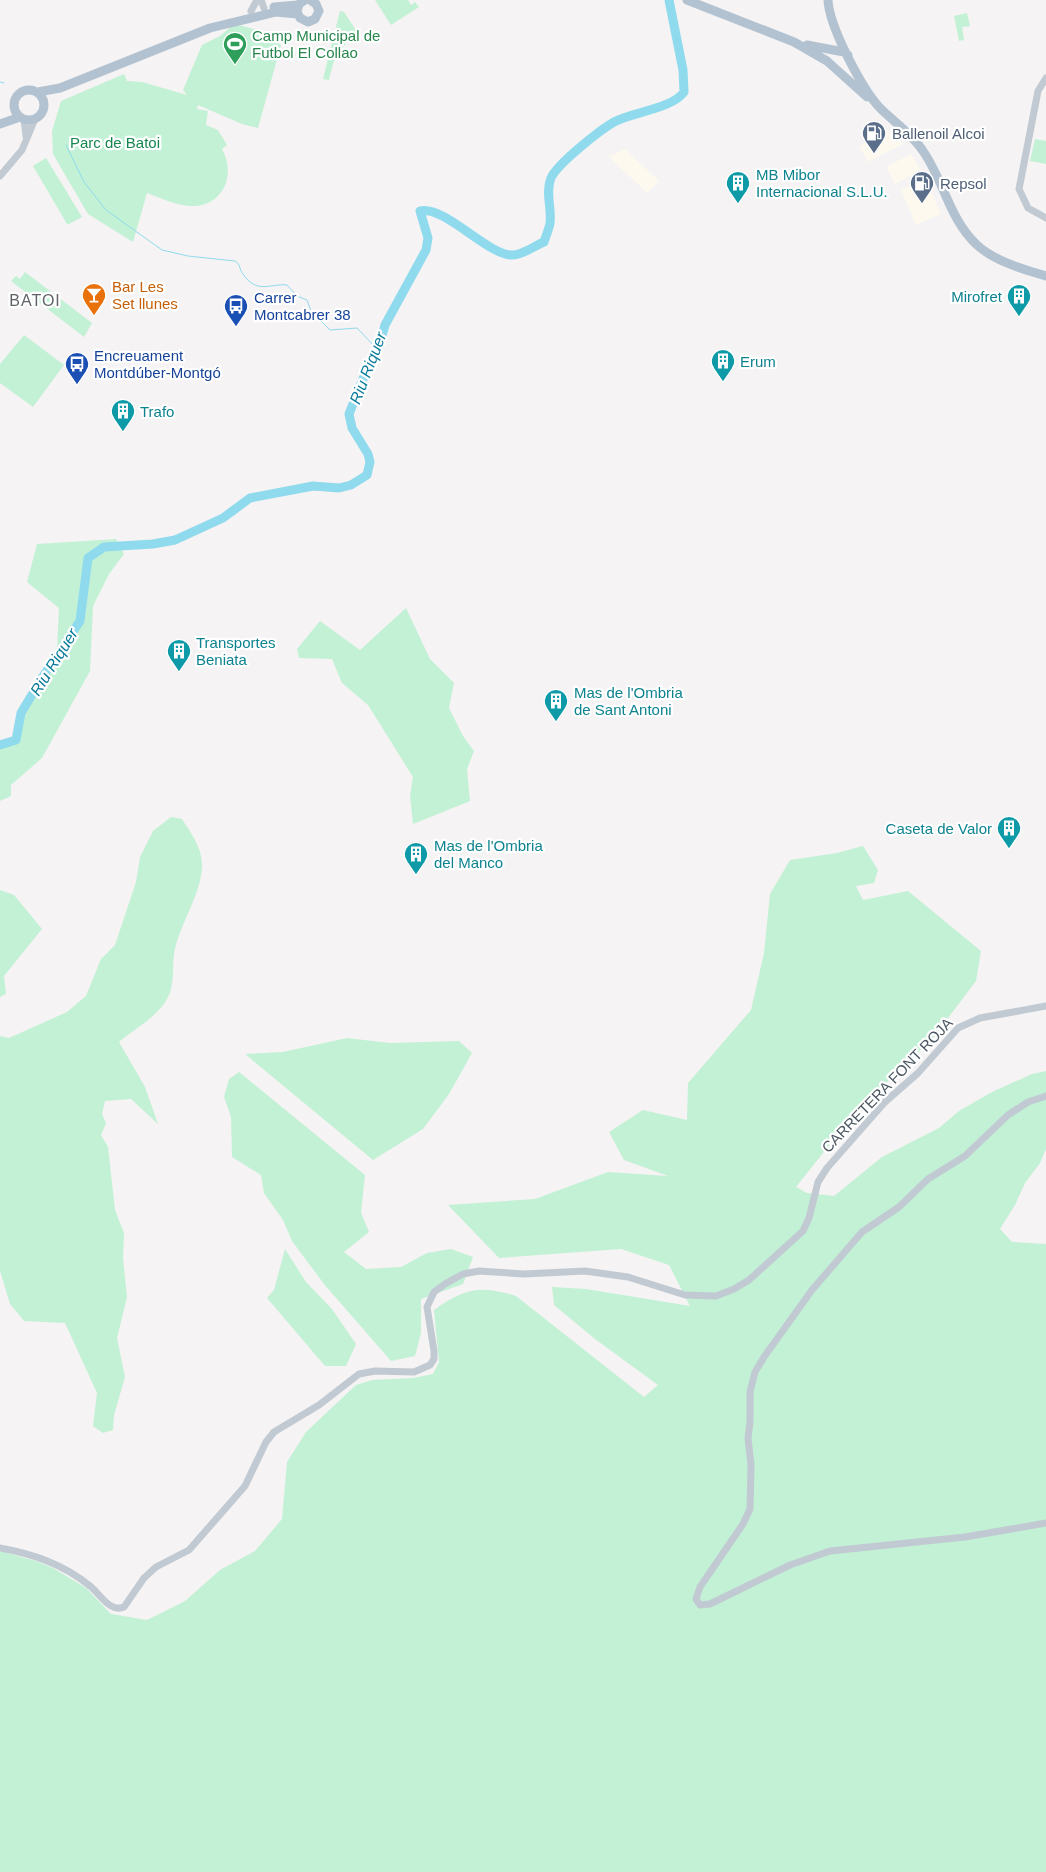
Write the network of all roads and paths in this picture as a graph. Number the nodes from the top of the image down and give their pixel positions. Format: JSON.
{"nodes":[{"id":1,"x":256,"y":0,"type":"edge"},
{"id":2,"x":687,"y":0,"type":"edge"},
{"id":3,"x":828,"y":0,"type":"edge"},
{"id":4,"x":310,"y":3,"type":"edge"},
{"id":5,"x":262,"y":4,"type":"edge"},
{"id":6,"x":251,"y":11,"type":"junction"},
{"id":7,"x":210,"y":28,"type":"junction"},
{"id":8,"x":794,"y":42,"type":"junction"},
{"id":9,"x":845,"y":54,"type":"junction"},
{"id":10,"x":834,"y":67,"type":"junction"},
{"id":11,"x":858,"y":75,"type":"junction"},
{"id":12,"x":847,"y":78,"type":"junction"},
{"id":13,"x":1046,"y":78,"type":"edge"},
{"id":14,"x":60,"y":88,"type":"junction"},
{"id":15,"x":38,"y":92,"type":"junction"},
{"id":16,"x":44,"y":102,"type":"junction"},
{"id":17,"x":14,"y":106,"type":"junction"},
{"id":18,"x":879,"y":107,"type":"junction"},
{"id":19,"x":22,"y":118,"type":"junction"},
{"id":20,"x":36,"y":119,"type":"junction"},
{"id":21,"x":0,"y":122,"type":"edge"},
{"id":22,"x":26,"y":139,"type":"junction"},
{"id":23,"x":0,"y":176,"type":"edge"},
{"id":24,"x":1046,"y":218,"type":"edge"},
{"id":25,"x":1046,"y":276,"type":"edge"},
{"id":26,"x":1046,"y":1006,"type":"edge"},
{"id":27,"x":1046,"y":1096,"type":"edge"},
{"id":28,"x":1046,"y":1523,"type":"edge"},
{"id":29,"x":0,"y":1548,"type":"edge"}],
"edges":[{"from":1,"to":6,"type":"street"},
{"from":2,"to":8,"type":"main road"},
{"from":3,"to":9,"type":"main road"},
{"from":4,"to":5,"type":"main road"},
{"from":4,"to":7,"type":"main road"},
{"from":5,"to":6,"type":"main road"},
{"from":6,"to":7,"type":"main road"},
{"from":7,"to":14,"type":"main road"},
{"from":8,"to":9,"type":"main road"},
{"from":8,"to":10,"type":"main road"},
{"from":9,"to":10,"type":"main road"},
{"from":9,"to":11,"type":"main road"},
{"from":10,"to":12,"type":"main road"},
{"from":11,"to":12,"type":"main road"},
{"from":11,"to":18,"type":"main road"},
{"from":12,"to":18,"type":"main road"},
{"from":13,"to":24,"type":"street"},
{"from":14,"to":15,"type":"main road"},
{"from":14,"to":16,"type":"main road"},
{"from":15,"to":16,"type":"main road"},
{"from":15,"to":17,"type":"main road"},
{"from":16,"to":20,"type":"main road"},
{"from":17,"to":19,"type":"main road"},
{"from":17,"to":21,"type":"main road"},
{"from":18,"to":25,"type":"main road"},
{"from":19,"to":20,"type":"main road"},
{"from":19,"to":21,"type":"main road"},
{"from":19,"to":22,"type":"street"},
{"from":20,"to":22,"type":"street"},
{"from":22,"to":23,"type":"street"},
{"from":26,"to":29,"type":"street","name":"CARRETERA FONT ROJA"},
{"from":27,"to":28,"type":"street"}]}
